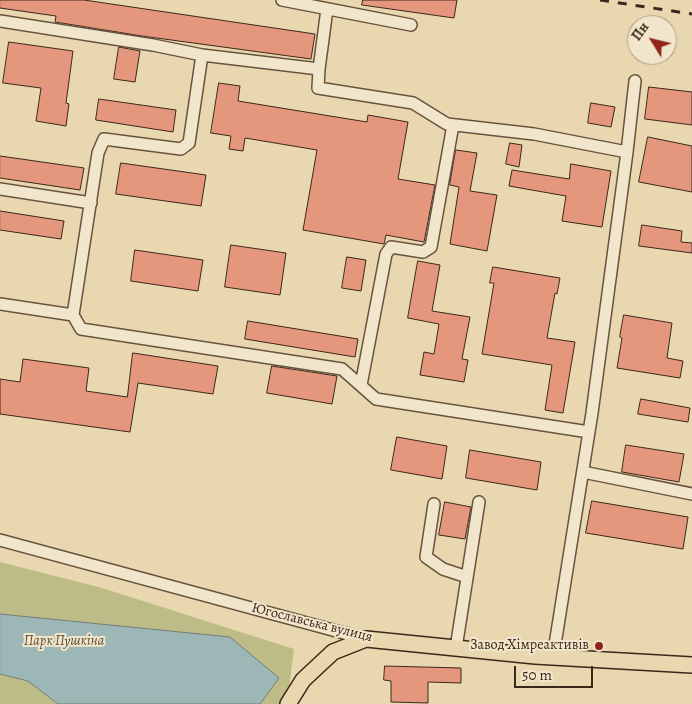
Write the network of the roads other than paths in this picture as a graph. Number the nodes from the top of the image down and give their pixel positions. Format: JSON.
{"nodes":[{"id":1,"x":282,"y":0,"type":"edge"},
{"id":2,"x":327,"y":9,"type":"junction"},
{"id":3,"x":0,"y":21,"type":"edge"},
{"id":4,"x":411,"y":25,"type":"dead end"},
{"id":5,"x":202,"y":55,"type":"junction"},
{"id":6,"x":319,"y":69,"type":"junction"},
{"id":7,"x":635,"y":81,"type":"dead end"},
{"id":8,"x":453,"y":125,"type":"junction"},
{"id":9,"x":627,"y":152,"type":"junction"},
{"id":10,"x":0,"y":189,"type":"edge"},
{"id":11,"x":91,"y":203,"type":"junction"},
{"id":12,"x":0,"y":304,"type":"edge"},
{"id":13,"x":73,"y":315,"type":"junction"},
{"id":14,"x":361,"y":385,"type":"junction"},
{"id":15,"x":589,"y":432,"type":"junction"},
{"id":16,"x":583,"y":472,"type":"junction"},
{"id":17,"x":692,"y":494,"type":"edge"},
{"id":18,"x":479,"y":502,"type":"dead end"},
{"id":19,"x":434,"y":504,"type":"dead end"},
{"id":20,"x":0,"y":540,"type":"edge"},
{"id":21,"x":467,"y":577,"type":"junction"},
{"id":22,"x":366,"y":639,"type":"junction"},
{"id":23,"x":456,"y":648,"type":"junction"},
{"id":24,"x":554,"y":657,"type":"junction"},
{"id":25,"x":692,"y":665,"type":"edge"},
{"id":26,"x":288,"y":704,"type":"edge"}],
"edges":[{"from":1,"to":2,"type":"street"},
{"from":2,"to":4,"type":"street"},
{"from":2,"to":6,"type":"street"},
{"from":3,"to":5,"type":"street"},
{"from":5,"to":6,"type":"street"},
{"from":5,"to":11,"type":"street"},
{"from":6,"to":8,"type":"street"},
{"from":7,"to":9,"type":"street"},
{"from":8,"to":9,"type":"street"},
{"from":8,"to":14,"type":"street"},
{"from":9,"to":15,"type":"street"},
{"from":10,"to":11,"type":"street"},
{"from":11,"to":13,"type":"street"},
{"from":12,"to":13,"type":"street"},
{"from":13,"to":14,"type":"street"},
{"from":14,"to":15,"type":"street"},
{"from":15,"to":16,"type":"street"},
{"from":16,"to":17,"type":"street"},
{"from":16,"to":24,"type":"street"},
{"from":18,"to":21,"type":"street"},
{"from":19,"to":21,"type":"street"},
{"from":20,"to":22,"type":"street","name":"Югославська вулиця"},
{"from":21,"to":23,"type":"street"},
{"from":22,"to":23,"type":"main road","name":"Югославська вулиця"},
{"from":22,"to":26,"type":"main road"},
{"from":23,"to":24,"type":"main road","name":"Югославська вулиця"},
{"from":24,"to":25,"type":"main road","name":"Югославська вулиця"}]}
